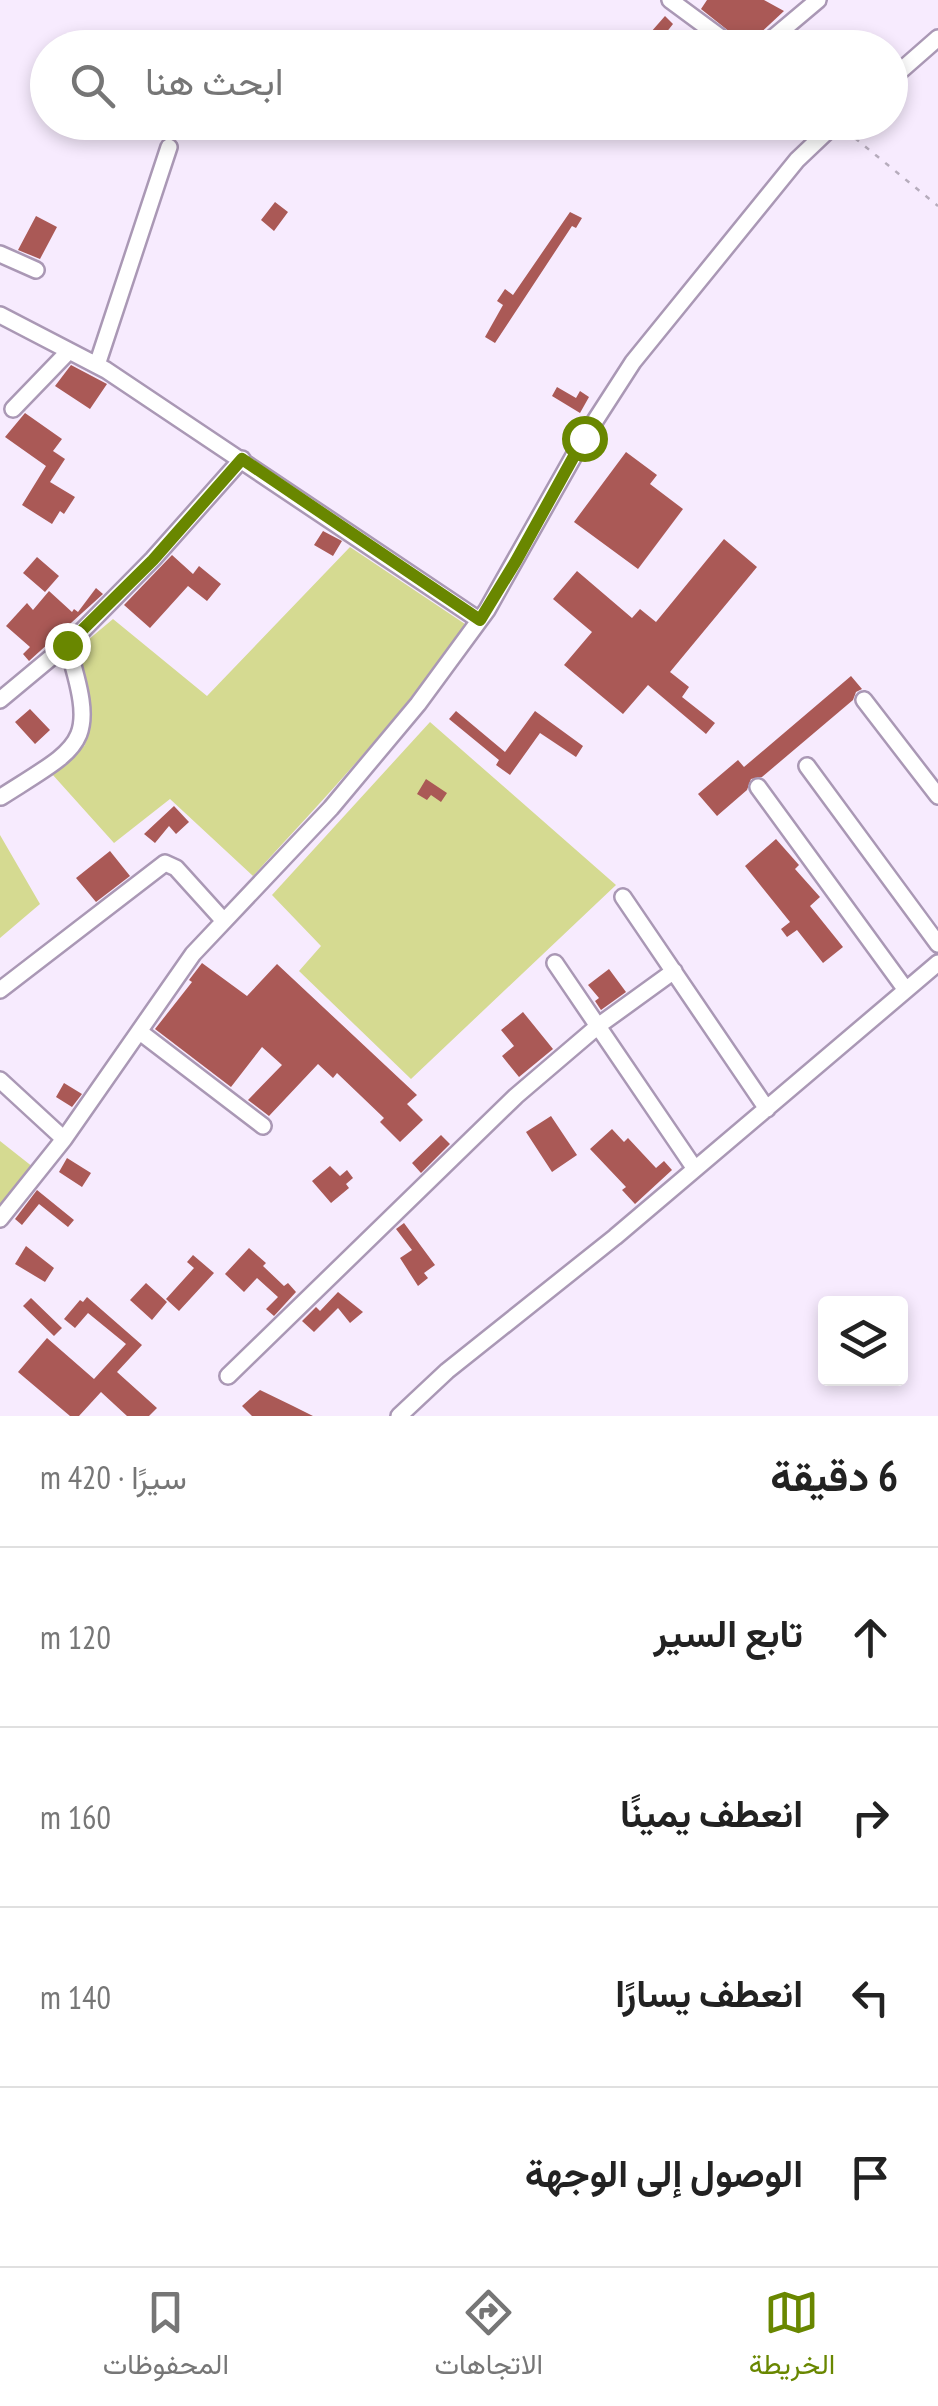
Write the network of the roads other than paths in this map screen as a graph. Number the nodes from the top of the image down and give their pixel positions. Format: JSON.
{"nodes":[{"id":1,"x":670,"y":0,"type":"edge"},
{"id":2,"x":818,"y":0,"type":"edge"},
{"id":3,"x":711,"y":30,"type":"edge"},
{"id":4,"x":782,"y":30,"type":"edge"},
{"id":5,"x":938,"y":38,"type":"edge"},
{"id":6,"x":908,"y":64,"type":"edge"},
{"id":7,"x":818,"y":140,"type":"edge"},
{"id":8,"x":169,"y":147,"type":"dead end"},
{"id":9,"x":0,"y":254,"type":"edge"},
{"id":10,"x":36,"y":270,"type":"dead end"},
{"id":11,"x":0,"y":315,"type":"edge"},
{"id":12,"x":69,"y":351,"type":"junction"},
{"id":13,"x":97,"y":366,"type":"junction"},
{"id":14,"x":13,"y":409,"type":"dead end"},
{"id":15,"x":242,"y":459,"type":"junction"},
{"id":16,"x":480,"y":620,"type":"junction"},
{"id":17,"x":67,"y":645,"type":"junction"},
{"id":18,"x":0,"y":700,"type":"edge"},
{"id":19,"x":864,"y":700,"type":"dead end"},
{"id":20,"x":806,"y":766,"type":"dead end"},
{"id":21,"x":758,"y":788,"type":"dead end"},
{"id":22,"x":938,"y":796,"type":"edge"},
{"id":23,"x":1,"y":797,"type":"edge"},
{"id":24,"x":622,"y":897,"type":"dead end"},
{"id":25,"x":223,"y":920,"type":"junction"},
{"id":26,"x":938,"y":944,"type":"edge"},
{"id":27,"x":938,"y":963,"type":"edge"},
{"id":28,"x":555,"y":964,"type":"dead end"},
{"id":29,"x":674,"y":971,"type":"junction"},
{"id":30,"x":0,"y":990,"type":"edge"},
{"id":31,"x":906,"y":990,"type":"junction"},
{"id":32,"x":598,"y":1026,"type":"junction"},
{"id":33,"x":140,"y":1032,"type":"junction"},
{"id":34,"x":0,"y":1080,"type":"edge"},
{"id":35,"x":767,"y":1109,"type":"junction"},
{"id":36,"x":263,"y":1126,"type":"dead end"},
{"id":37,"x":64,"y":1139,"type":"junction"},
{"id":38,"x":695,"y":1169,"type":"junction"},
{"id":39,"x":0,"y":1219,"type":"edge"},
{"id":40,"x":228,"y":1376,"type":"dead end"},
{"id":41,"x":399,"y":1416,"type":"edge"}],
"edges":[{"from":1,"to":3,"type":"street"},
{"from":2,"to":4,"type":"street"},
{"from":5,"to":6,"type":"street"},
{"from":7,"to":16,"type":"street"},
{"from":8,"to":13,"type":"street"},
{"from":9,"to":10,"type":"street"},
{"from":11,"to":12,"type":"street"},
{"from":12,"to":13,"type":"street"},
{"from":12,"to":14,"type":"street"},
{"from":13,"to":15,"type":"street"},
{"from":15,"to":16,"type":"street"},
{"from":15,"to":17,"type":"street"},
{"from":16,"to":25,"type":"street"},
{"from":17,"to":18,"type":"street"},
{"from":17,"to":23,"type":"street"},
{"from":19,"to":22,"type":"street"},
{"from":20,"to":26,"type":"street"},
{"from":21,"to":31,"type":"street"},
{"from":24,"to":29,"type":"street"},
{"from":25,"to":30,"type":"street"},
{"from":25,"to":33,"type":"street"},
{"from":27,"to":31,"type":"street"},
{"from":28,"to":32,"type":"street"},
{"from":29,"to":32,"type":"street"},
{"from":29,"to":35,"type":"street"},
{"from":31,"to":35,"type":"street"},
{"from":32,"to":38,"type":"street"},
{"from":32,"to":40,"type":"street"},
{"from":33,"to":36,"type":"street"},
{"from":33,"to":37,"type":"street"},
{"from":34,"to":37,"type":"street"},
{"from":35,"to":38,"type":"street"},
{"from":37,"to":39,"type":"street"},
{"from":38,"to":41,"type":"street"}]}
